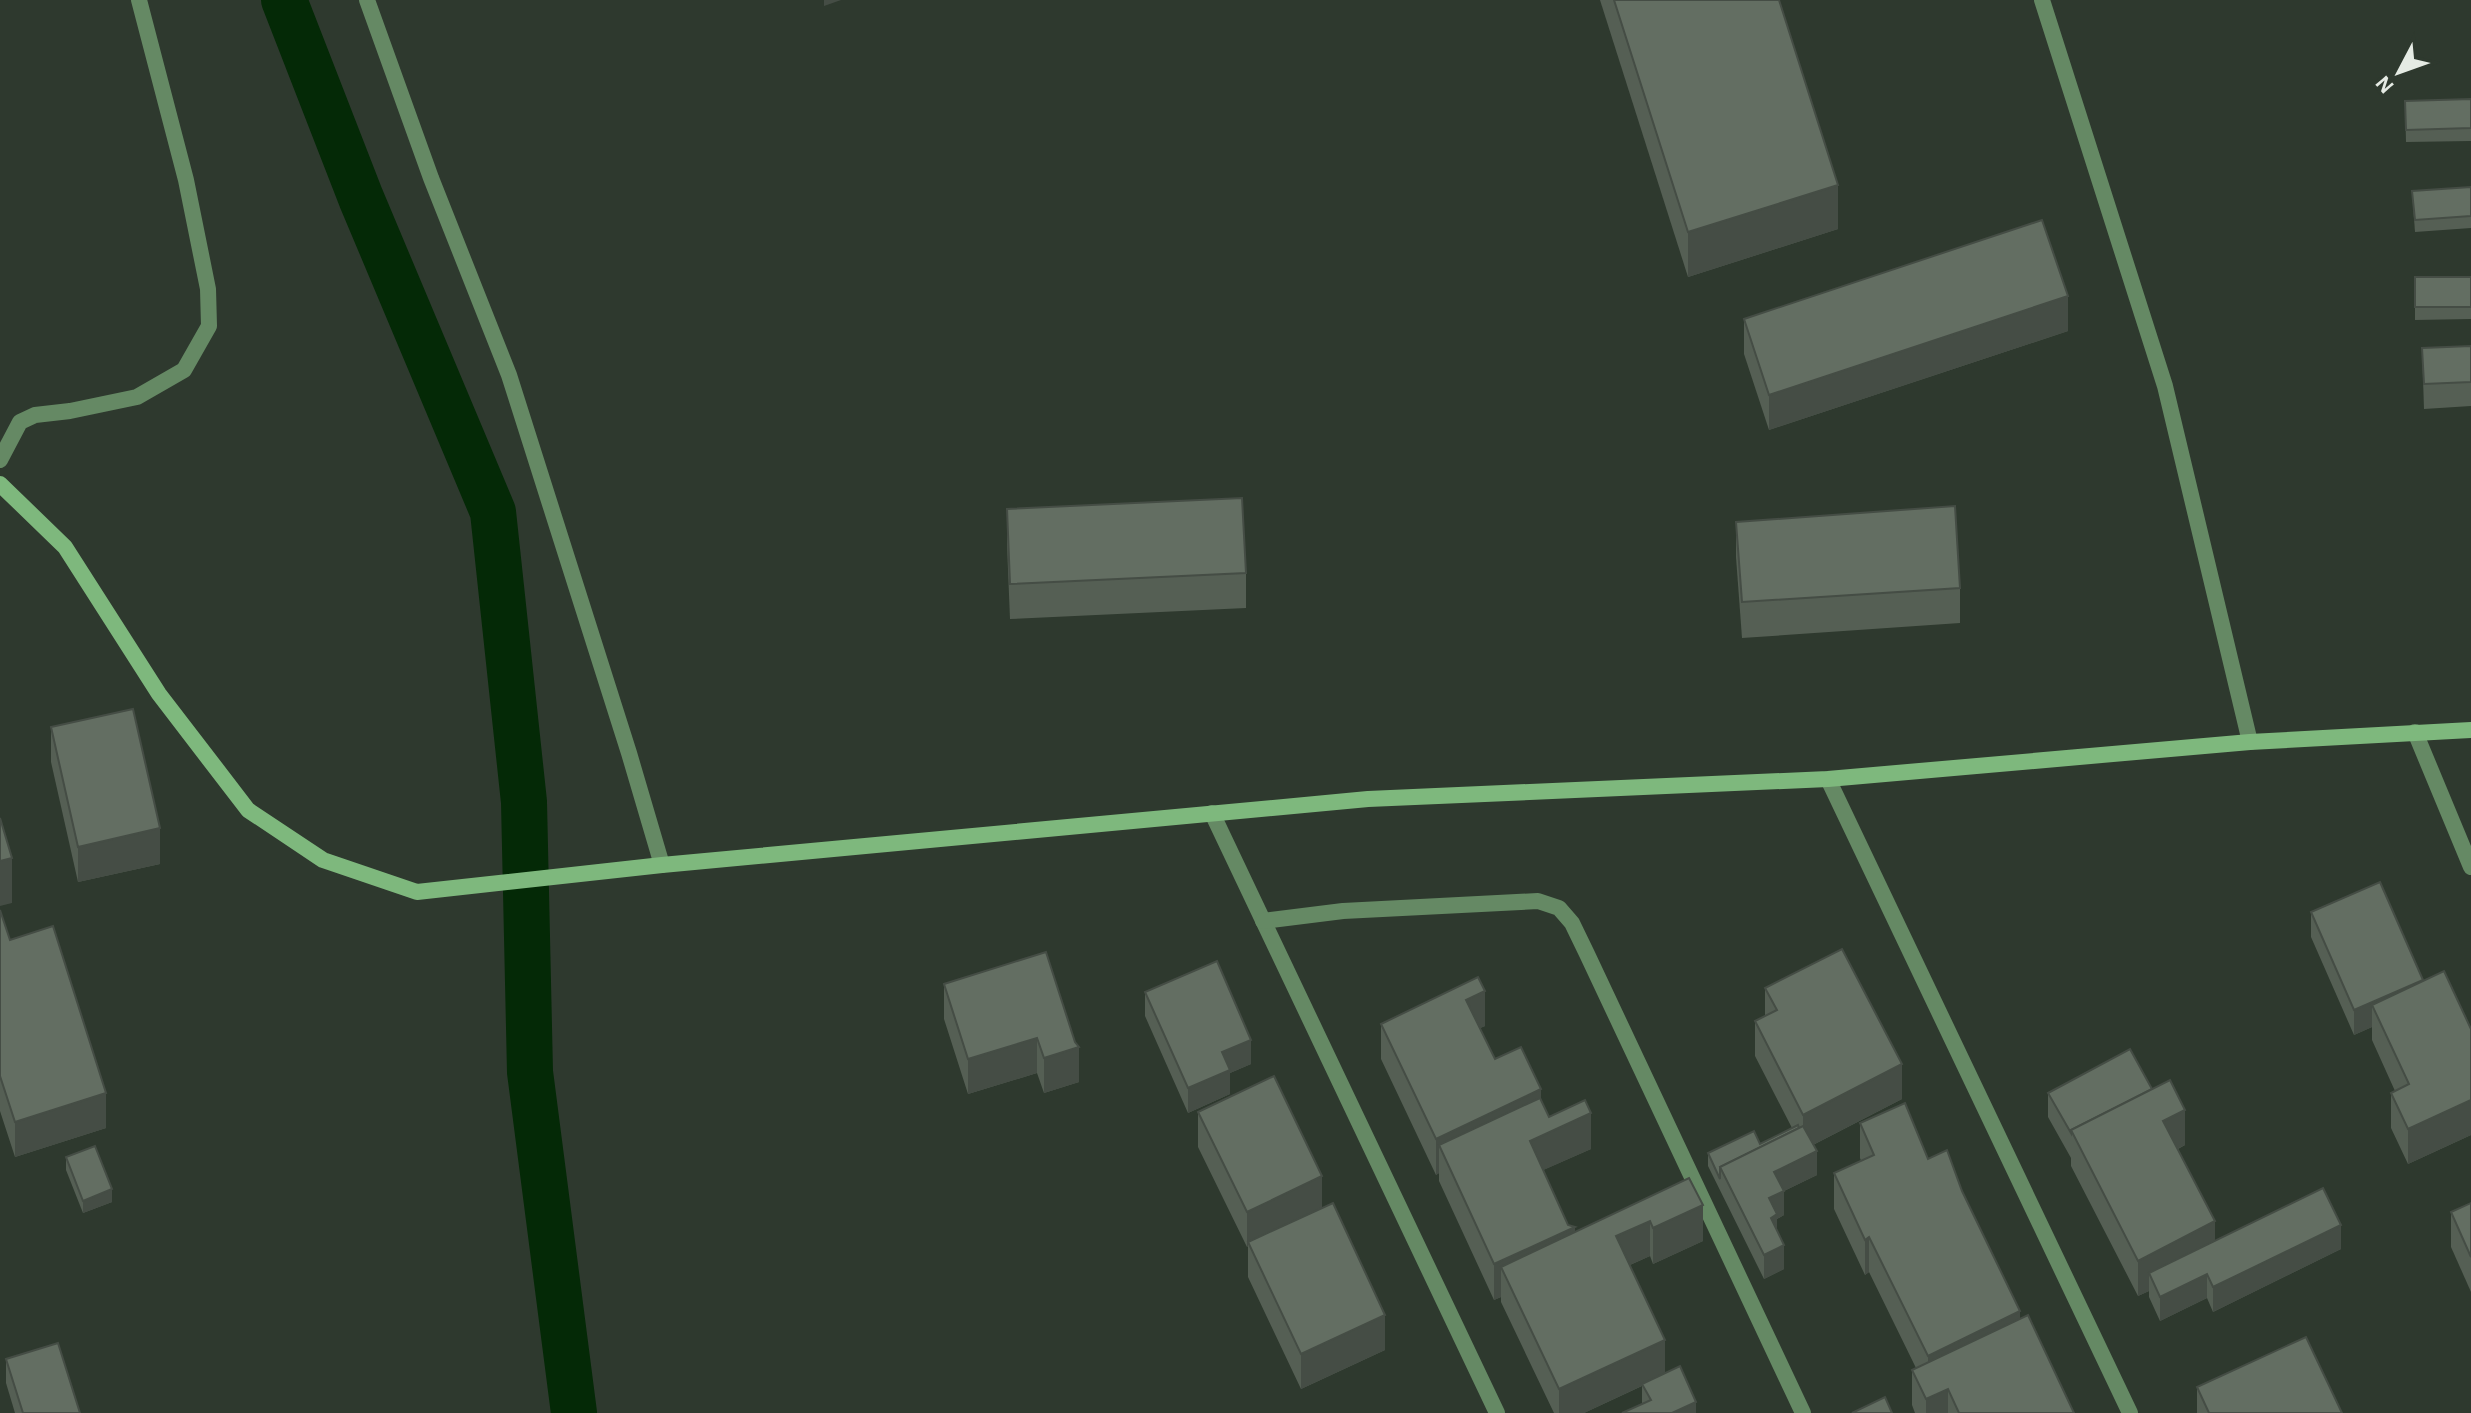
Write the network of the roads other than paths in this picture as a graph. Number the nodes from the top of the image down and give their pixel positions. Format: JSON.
{"nodes":[{"id":1,"x":139,"y":0,"type":"edge"},
{"id":2,"x":367,"y":0,"type":"edge"},
{"id":3,"x":2042,"y":0,"type":"edge"},
{"id":4,"x":0,"y":460,"type":"edge"},
{"id":5,"x":0,"y":484,"type":"edge"},
{"id":6,"x":2471,"y":730,"type":"edge"},
{"id":7,"x":2415,"y":732,"type":"junction"},
{"id":8,"x":2250,"y":742,"type":"junction"},
{"id":9,"x":1828,"y":779,"type":"junction"},
{"id":10,"x":1212,"y":813,"type":"junction"},
{"id":11,"x":662,"y":865,"type":"junction"},
{"id":12,"x":2471,"y":867,"type":"edge"},
{"id":13,"x":1263,"y":921,"type":"junction"},
{"id":14,"x":1497,"y":1413,"type":"edge"},
{"id":15,"x":1803,"y":1413,"type":"edge"},
{"id":16,"x":2130,"y":1413,"type":"edge"}],
"edges":[{"from":1,"to":4,"type":"street"},
{"from":2,"to":11,"type":"street"},
{"from":3,"to":8,"type":"street"},
{"from":5,"to":11,"type":"street"},
{"from":6,"to":7,"type":"street"},
{"from":7,"to":8,"type":"street"},
{"from":7,"to":12,"type":"street"},
{"from":8,"to":9,"type":"street"},
{"from":9,"to":10,"type":"street"},
{"from":9,"to":16,"type":"street"},
{"from":10,"to":11,"type":"street"},
{"from":10,"to":13,"type":"street"},
{"from":13,"to":14,"type":"street"},
{"from":13,"to":15,"type":"street"}]}
